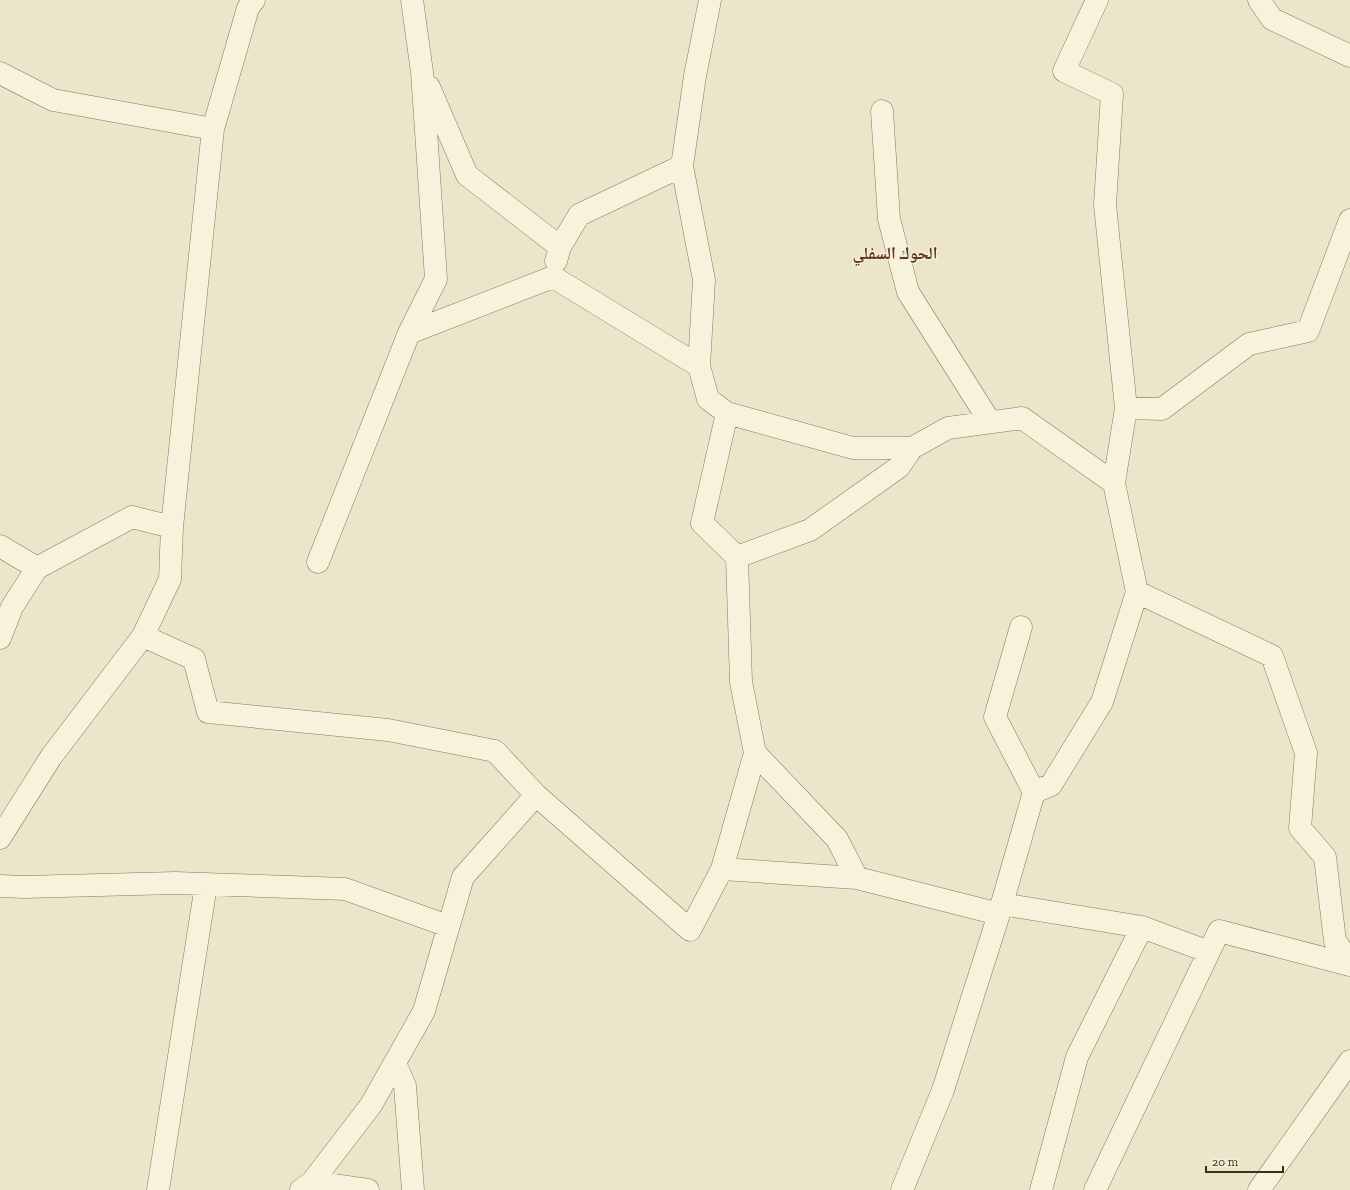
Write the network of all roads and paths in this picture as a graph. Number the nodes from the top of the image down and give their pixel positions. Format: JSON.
{"nodes":[{"id":1,"x":254,"y":0,"type":"edge"},
{"id":2,"x":412,"y":0,"type":"edge"},
{"id":3,"x":710,"y":0,"type":"edge"},
{"id":4,"x":1097,"y":0,"type":"edge"},
{"id":5,"x":1259,"y":0,"type":"edge"},
{"id":6,"x":1350,"y":56,"type":"edge"},
{"id":7,"x":422,"y":72,"type":"junction"},
{"id":8,"x":0,"y":73,"type":"edge"},
{"id":9,"x":882,"y":111,"type":"dead end"},
{"id":10,"x":213,"y":129,"type":"junction"},
{"id":11,"x":682,"y":166,"type":"junction"},
{"id":12,"x":1350,"y":220,"type":"edge"},
{"id":13,"x":560,"y":247,"type":"junction"},
{"id":14,"x":553,"y":277,"type":"junction"},
{"id":15,"x":409,"y":333,"type":"junction"},
{"id":16,"x":699,"y":366,"type":"junction"},
{"id":17,"x":1126,"y":408,"type":"junction"},
{"id":18,"x":727,"y":413,"type":"junction"},
{"id":19,"x":990,"y":422,"type":"junction"},
{"id":20,"x":912,"y":448,"type":"junction"},
{"id":21,"x":1114,"y":483,"type":"junction"},
{"id":22,"x":172,"y":527,"type":"junction"},
{"id":23,"x":0,"y":546,"type":"edge"},
{"id":24,"x":737,"y":557,"type":"junction"},
{"id":25,"x":318,"y":562,"type":"dead end"},
{"id":26,"x":36,"y":568,"type":"junction"},
{"id":27,"x":1137,"y":592,"type":"junction"},
{"id":28,"x":1021,"y":627,"type":"dead end"},
{"id":29,"x":143,"y":636,"type":"junction"},
{"id":30,"x":0,"y":638,"type":"edge"},
{"id":31,"x":755,"y":753,"type":"junction"},
{"id":32,"x":1034,"y":792,"type":"junction"},
{"id":33,"x":536,"y":795,"type":"junction"},
{"id":34,"x":0,"y":838,"type":"edge"},
{"id":35,"x":722,"y":869,"type":"junction"},
{"id":36,"x":857,"y":878,"type":"junction"},
{"id":37,"x":206,"y":884,"type":"junction"},
{"id":38,"x":0,"y":886,"type":"edge"},
{"id":39,"x":1000,"y":909,"type":"junction"},
{"id":40,"x":448,"y":926,"type":"junction"},
{"id":41,"x":1142,"y":927,"type":"junction"},
{"id":42,"x":1209,"y":952,"type":"junction"},
{"id":43,"x":1350,"y":962,"type":"edge"},
{"id":44,"x":1350,"y":965,"type":"edge"},
{"id":45,"x":1350,"y":1061,"type":"edge"},
{"id":46,"x":395,"y":1063,"type":"junction"},
{"id":47,"x":307,"y":1186,"type":"edge"},
{"id":48,"x":158,"y":1190,"type":"edge"},
{"id":49,"x":368,"y":1190,"type":"edge"},
{"id":50,"x":413,"y":1190,"type":"edge"},
{"id":51,"x":902,"y":1190,"type":"edge"},
{"id":52,"x":1041,"y":1190,"type":"edge"},
{"id":53,"x":1095,"y":1190,"type":"edge"},
{"id":54,"x":1259,"y":1190,"type":"edge"}],
"edges":[{"from":1,"to":10,"type":"street"},
{"from":2,"to":7,"type":"street"},
{"from":3,"to":11,"type":"street"},
{"from":4,"to":17,"type":"street"},
{"from":5,"to":6,"type":"street"},
{"from":7,"to":13,"type":"street"},
{"from":7,"to":15,"type":"street"},
{"from":8,"to":10,"type":"street"},
{"from":9,"to":19,"type":"street"},
{"from":10,"to":22,"type":"street"},
{"from":11,"to":13,"type":"street"},
{"from":11,"to":16,"type":"street"},
{"from":12,"to":17,"type":"street"},
{"from":13,"to":14,"type":"street"},
{"from":14,"to":15,"type":"street"},
{"from":14,"to":16,"type":"street"},
{"from":15,"to":25,"type":"street"},
{"from":16,"to":18,"type":"street"},
{"from":17,"to":21,"type":"street"},
{"from":18,"to":20,"type":"street"},
{"from":18,"to":24,"type":"street"},
{"from":19,"to":20,"type":"street"},
{"from":19,"to":21,"type":"street"},
{"from":20,"to":24,"type":"street"},
{"from":21,"to":27,"type":"street"},
{"from":22,"to":26,"type":"street"},
{"from":22,"to":29,"type":"street"},
{"from":23,"to":26,"type":"street"},
{"from":24,"to":31,"type":"street"},
{"from":26,"to":30,"type":"street"},
{"from":27,"to":32,"type":"street"},
{"from":27,"to":43,"type":"street"},
{"from":28,"to":32,"type":"street"},
{"from":29,"to":33,"type":"street"},
{"from":29,"to":34,"type":"street"},
{"from":31,"to":35,"type":"street"},
{"from":31,"to":36,"type":"street"},
{"from":32,"to":39,"type":"street"},
{"from":33,"to":35,"type":"street"},
{"from":33,"to":40,"type":"street"},
{"from":35,"to":36,"type":"street"},
{"from":36,"to":39,"type":"street"},
{"from":37,"to":38,"type":"street"},
{"from":37,"to":40,"type":"street"},
{"from":37,"to":48,"type":"street"},
{"from":39,"to":41,"type":"street"},
{"from":39,"to":51,"type":"street"},
{"from":40,"to":46,"type":"street"},
{"from":41,"to":42,"type":"street"},
{"from":41,"to":52,"type":"street"},
{"from":42,"to":44,"type":"street"},
{"from":42,"to":53,"type":"street"},
{"from":45,"to":54,"type":"street"},
{"from":46,"to":47,"type":"street"},
{"from":46,"to":50,"type":"street"},
{"from":47,"to":49,"type":"street"}]}
